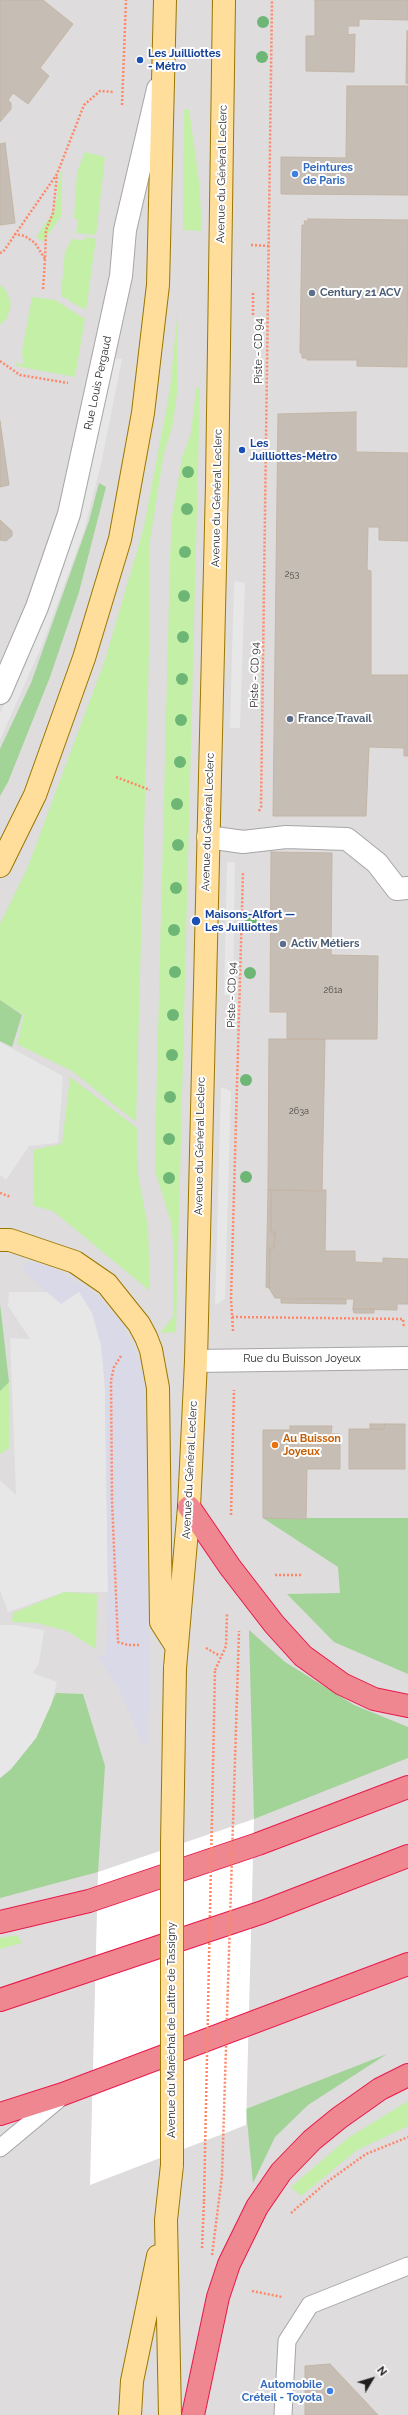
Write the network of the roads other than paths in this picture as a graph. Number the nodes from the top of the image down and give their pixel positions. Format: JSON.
{"nodes":[{"id":1,"x":165,"y":0,"type":"edge"},
{"id":2,"x":224,"y":0,"type":"edge"},
{"id":3,"x":164,"y":64,"type":"junction"},
{"id":4,"x":0,"y":691,"type":"edge"},
{"id":5,"x":208,"y":837,"type":"junction"},
{"id":6,"x":0,"y":866,"type":"edge"},
{"id":7,"x":408,"y":888,"type":"edge"},
{"id":8,"x":0,"y":1240,"type":"edge"},
{"id":9,"x":408,"y":1358,"type":"edge"},
{"id":10,"x":196,"y":1361,"type":"junction"},
{"id":11,"x":189,"y":1507,"type":"junction"},
{"id":12,"x":176,"y":1644,"type":"junction"},
{"id":13,"x":408,"y":1706,"type":"edge"},
{"id":14,"x":408,"y":1787,"type":"edge"},
{"id":15,"x":408,"y":1856,"type":"edge"},
{"id":16,"x":0,"y":1922,"type":"edge"},
{"id":17,"x":408,"y":1964,"type":"edge"},
{"id":18,"x":0,"y":2000,"type":"edge"},
{"id":19,"x":408,"y":2075,"type":"edge"},
{"id":20,"x":63,"y":2094,"type":"junction"},
{"id":21,"x":0,"y":2114,"type":"edge"},
{"id":22,"x":0,"y":2148,"type":"edge"},
{"id":23,"x":166,"y":2220,"type":"junction"},
{"id":24,"x":408,"y":2266,"type":"edge"},
{"id":25,"x":130,"y":2415,"type":"edge"},
{"id":26,"x":170,"y":2415,"type":"edge"},
{"id":27,"x":193,"y":2415,"type":"edge"},
{"id":28,"x":283,"y":2415,"type":"edge"}],
"edges":[{"from":1,"to":3,"type":"main road"},
{"from":2,"to":5,"type":"main road","name":"Avenue du Général Leclerc"},
{"from":3,"to":4,"type":"street","name":"Rue Louis Pergaud"},
{"from":3,"to":6,"type":"main road"},
{"from":5,"to":7,"type":"street"},
{"from":5,"to":10,"type":"main road","name":"Avenue du Général Leclerc"},
{"from":8,"to":12,"type":"main road"},
{"from":9,"to":10,"type":"street","name":"Rue du Buisson Joyeux"},
{"from":10,"to":11,"type":"main road","name":"Avenue du Général Leclerc"},
{"from":11,"to":12,"type":"main road","name":"Avenue du Général Leclerc"},
{"from":11,"to":13,"type":"highway"},
{"from":12,"to":23,"type":"main road","name":"Avenue du Maréchal de Lattre de Tassigny","bridge":true},
{"from":14,"to":16,"type":"highway"},
{"from":15,"to":18,"type":"highway"},
{"from":17,"to":20,"type":"highway"},
{"from":19,"to":27,"type":"highway"},
{"from":20,"to":21,"type":"highway"},
{"from":20,"to":22,"type":"lane"},
{"from":23,"to":25,"type":"main road"},
{"from":23,"to":26,"type":"main road","name":"Avenue du Maréchal de Lattre de Tassigny"},
{"from":24,"to":28,"type":"lane"}]}
